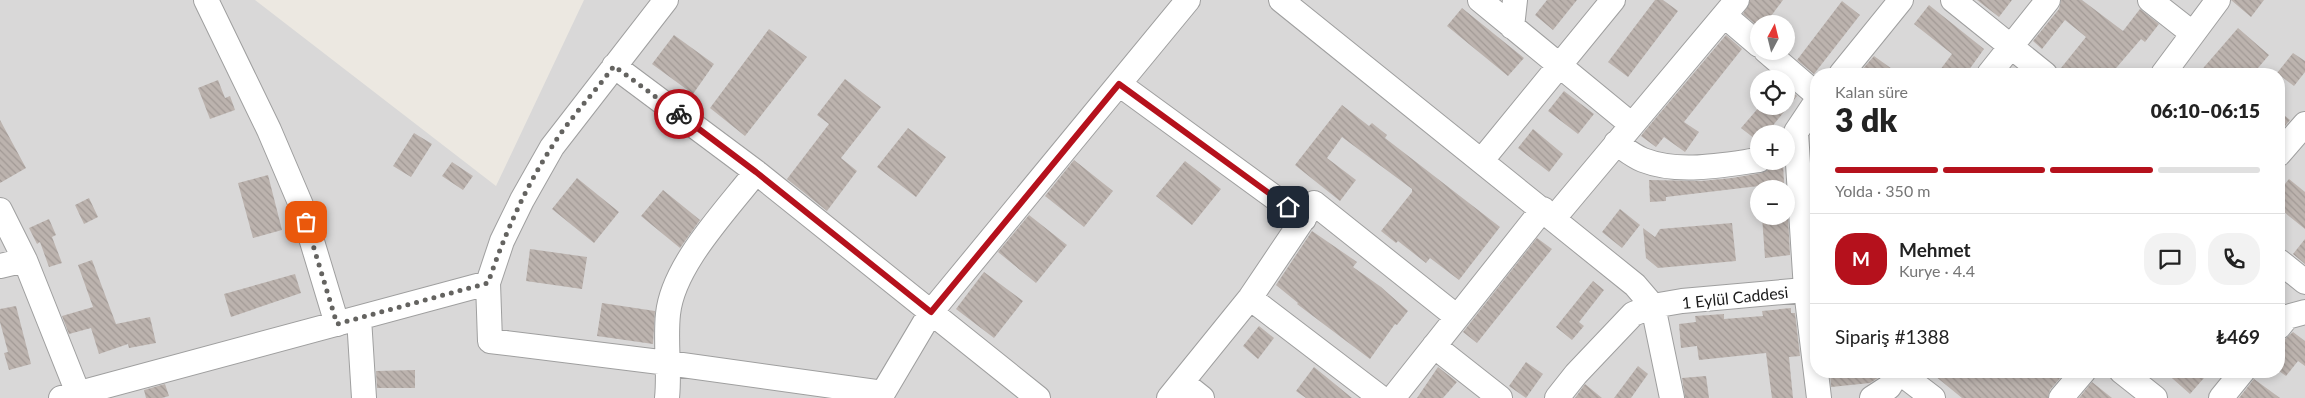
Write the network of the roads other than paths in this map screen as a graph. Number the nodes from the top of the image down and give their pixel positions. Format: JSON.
{"nodes":[{"id":1,"x":206,"y":0,"type":"edge"},
{"id":2,"x":666,"y":0,"type":"edge"},
{"id":3,"x":1188,"y":0,"type":"edge"},
{"id":4,"x":1280,"y":0,"type":"edge"},
{"id":5,"x":1480,"y":0,"type":"edge"},
{"id":6,"x":1515,"y":0,"type":"edge"},
{"id":7,"x":1614,"y":0,"type":"edge"},
{"id":8,"x":1901,"y":0,"type":"edge"},
{"id":9,"x":1953,"y":0,"type":"edge"},
{"id":10,"x":2048,"y":0,"type":"edge"},
{"id":11,"x":2150,"y":0,"type":"edge"},
{"id":12,"x":2218,"y":0,"type":"edge"},
{"id":13,"x":1730,"y":5,"type":"edge"},
{"id":14,"x":1512,"y":27,"type":"junction"},
{"id":15,"x":1750,"y":33,"type":"edge"},
{"id":16,"x":2192,"y":33,"type":"junction"},
{"id":17,"x":2010,"y":46,"type":"junction"},
{"id":18,"x":1776,"y":60,"type":"edge"},
{"id":19,"x":614,"y":66,"type":"junction"},
{"id":20,"x":1559,"y":67,"type":"junction"},
{"id":21,"x":1847,"y":68,"type":"edge"},
{"id":22,"x":1993,"y":68,"type":"edge"},
{"id":23,"x":2038,"y":68,"type":"edge"},
{"id":24,"x":2167,"y":68,"type":"edge"},
{"id":25,"x":1119,"y":84,"type":"junction"},
{"id":26,"x":1810,"y":89,"type":"edge"},
{"id":27,"x":1810,"y":111,"type":"edge"},
{"id":28,"x":2305,"y":124,"type":"edge"},
{"id":29,"x":1632,"y":125,"type":"junction"},
{"id":30,"x":1795,"y":137,"type":"edge"},
{"id":31,"x":1616,"y":143,"type":"junction"},
{"id":32,"x":2285,"y":147,"type":"edge"},
{"id":33,"x":1482,"y":160,"type":"junction"},
{"id":34,"x":1750,"y":161,"type":"edge"},
{"id":35,"x":1793,"y":170,"type":"edge"},
{"id":36,"x":756,"y":172,"type":"junction"},
{"id":37,"x":0,"y":210,"type":"edge"},
{"id":38,"x":1548,"y":213,"type":"junction"},
{"id":39,"x":1304,"y":218,"type":"junction"},
{"id":40,"x":25,"y":260,"type":"junction"},
{"id":41,"x":0,"y":266,"type":"edge"},
{"id":42,"x":2285,"y":266,"type":"edge"},
{"id":43,"x":1810,"y":282,"type":"edge"},
{"id":44,"x":2305,"y":282,"type":"edge"},
{"id":45,"x":488,"y":283,"type":"junction"},
{"id":46,"x":1810,"y":289,"type":"edge"},
{"id":47,"x":1250,"y":298,"type":"junction"},
{"id":48,"x":1653,"y":306,"type":"junction"},
{"id":49,"x":931,"y":312,"type":"junction"},
{"id":50,"x":2305,"y":312,"type":"edge"},
{"id":51,"x":1457,"y":318,"type":"junction"},
{"id":52,"x":2285,"y":320,"type":"edge"},
{"id":53,"x":348,"y":321,"type":"junction"},
{"id":54,"x":1434,"y":346,"type":"junction"},
{"id":55,"x":668,"y":363,"type":"junction"},
{"id":56,"x":1818,"y":378,"type":"edge"},
{"id":57,"x":1895,"y":378,"type":"edge"},
{"id":58,"x":1907,"y":378,"type":"edge"},
{"id":59,"x":2078,"y":378,"type":"edge"},
{"id":60,"x":2130,"y":378,"type":"edge"},
{"id":61,"x":2237,"y":378,"type":"edge"},
{"id":62,"x":1175,"y":390,"type":"edge"},
{"id":63,"x":881,"y":395,"type":"edge"},
{"id":64,"x":73,"y":397,"type":"edge"},
{"id":65,"x":364,"y":398,"type":"edge"},
{"id":66,"x":667,"y":398,"type":"edge"},
{"id":67,"x":1038,"y":398,"type":"edge"},
{"id":68,"x":1202,"y":398,"type":"edge"},
{"id":69,"x":1381,"y":398,"type":"edge"},
{"id":70,"x":1393,"y":398,"type":"edge"},
{"id":71,"x":1500,"y":398,"type":"edge"},
{"id":72,"x":1557,"y":398,"type":"edge"},
{"id":73,"x":1672,"y":398,"type":"edge"},
{"id":74,"x":1819,"y":398,"type":"edge"},
{"id":75,"x":1872,"y":398,"type":"edge"},
{"id":76,"x":1933,"y":398,"type":"edge"},
{"id":77,"x":2062,"y":398,"type":"edge"},
{"id":78,"x":2155,"y":398,"type":"edge"},
{"id":79,"x":2221,"y":398,"type":"edge"}],
"edges":[{"from":1,"to":53,"type":"street"},
{"from":2,"to":19,"type":"street"},
{"from":3,"to":25,"type":"street"},
{"from":4,"to":33,"type":"street"},
{"from":5,"to":14,"type":"street"},
{"from":6,"to":14,"type":"street"},
{"from":7,"to":20,"type":"street"},
{"from":8,"to":21,"type":"street"},
{"from":9,"to":17,"type":"street"},
{"from":10,"to":17,"type":"street"},
{"from":11,"to":16,"type":"street"},
{"from":12,"to":16,"type":"street"},
{"from":13,"to":15,"type":"street"},
{"from":13,"to":29,"type":"street"},
{"from":14,"to":20,"type":"street"},
{"from":16,"to":24,"type":"street"},
{"from":17,"to":22,"type":"street"},
{"from":17,"to":23,"type":"street"},
{"from":18,"to":26,"type":"street"},
{"from":19,"to":36,"type":"street"},
{"from":19,"to":45,"type":"street"},
{"from":20,"to":29,"type":"street"},
{"from":20,"to":33,"type":"street"},
{"from":25,"to":39,"type":"street"},
{"from":25,"to":49,"type":"street"},
{"from":27,"to":30,"type":"street"},
{"from":28,"to":32,"type":"street"},
{"from":29,"to":31,"type":"street"},
{"from":31,"to":34,"type":"street"},
{"from":31,"to":38,"type":"street"},
{"from":33,"to":38,"type":"street"},
{"from":35,"to":43,"type":"street"},
{"from":36,"to":49,"type":"street"},
{"from":36,"to":55,"type":"street"},
{"from":37,"to":40,"type":"street"},
{"from":38,"to":48,"type":"street"},
{"from":38,"to":51,"type":"street"},
{"from":39,"to":47,"type":"street"},
{"from":39,"to":51,"type":"street"},
{"from":40,"to":41,"type":"street"},
{"from":40,"to":64,"type":"street"},
{"from":42,"to":44,"type":"street"},
{"from":45,"to":53,"type":"street"},
{"from":45,"to":55,"type":"street"},
{"from":46,"to":48,"type":"street","name":"1 Eylül Caddesi"},
{"from":47,"to":62,"type":"street"},
{"from":47,"to":69,"type":"street"},
{"from":48,"to":72,"type":"street","name":"1 Eylül Caddesi"},
{"from":48,"to":73,"type":"street"},
{"from":49,"to":63,"type":"street"},
{"from":49,"to":67,"type":"street"},
{"from":50,"to":52,"type":"street"},
{"from":51,"to":54,"type":"street"},
{"from":53,"to":64,"type":"street"},
{"from":53,"to":65,"type":"street"},
{"from":54,"to":70,"type":"street"},
{"from":54,"to":71,"type":"street"},
{"from":55,"to":63,"type":"street"},
{"from":55,"to":66,"type":"street"},
{"from":56,"to":74,"type":"street"},
{"from":57,"to":75,"type":"street"},
{"from":58,"to":76,"type":"street"},
{"from":59,"to":77,"type":"street"},
{"from":60,"to":78,"type":"street"},
{"from":61,"to":79,"type":"street"},
{"from":62,"to":68,"type":"street"}]}
